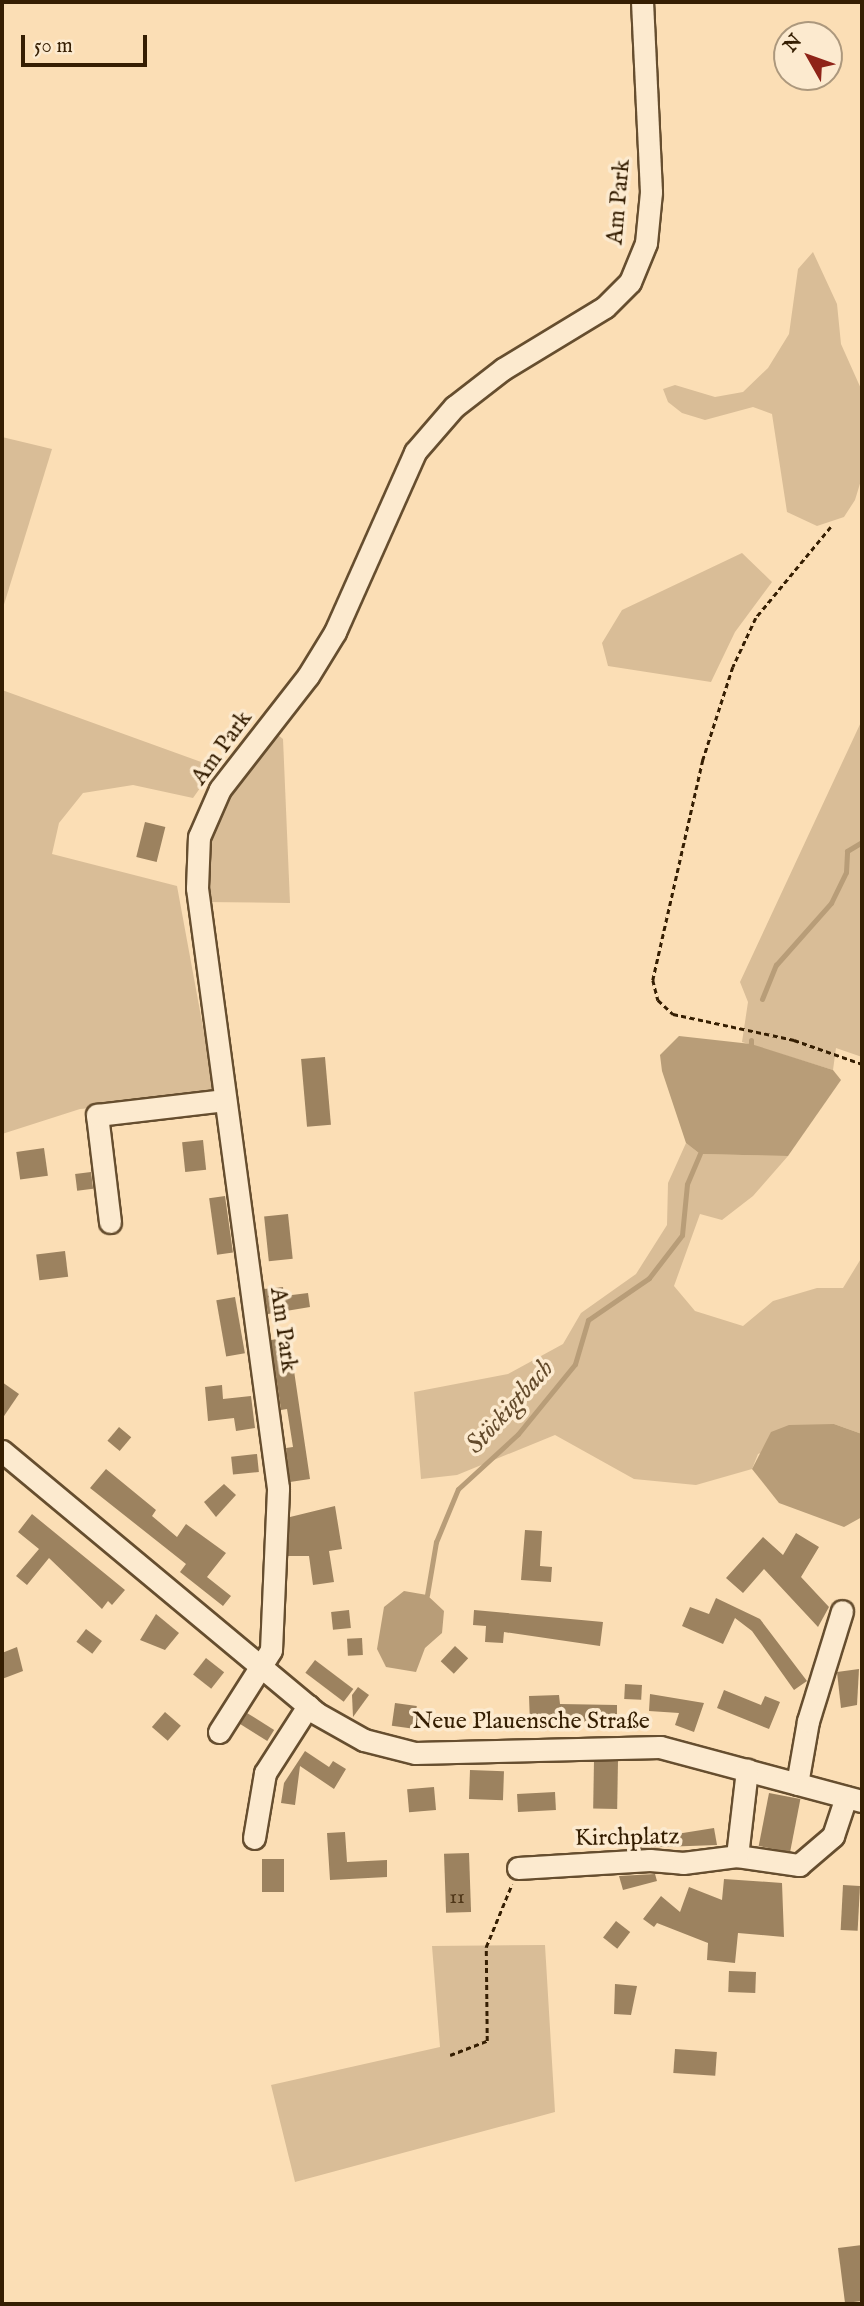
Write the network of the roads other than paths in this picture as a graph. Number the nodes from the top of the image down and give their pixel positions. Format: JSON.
{"nodes":[{"id":1,"x":642,"y":2,"type":"edge"},
{"id":2,"x":226,"y":1100,"type":"junction"},
{"id":3,"x":110,"y":1222,"type":"dead end"},
{"id":4,"x":2,"y":1451,"type":"edge"},
{"id":5,"x":842,"y":1611,"type":"dead end"},
{"id":6,"x":261,"y":1667,"type":"junction"},
{"id":7,"x":308,"y":1706,"type":"junction"},
{"id":8,"x":219,"y":1732,"type":"dead end"},
{"id":9,"x":747,"y":1770,"type":"junction"},
{"id":10,"x":796,"y":1784,"type":"junction"},
{"id":11,"x":854,"y":1799,"type":"edge"},
{"id":12,"x":254,"y":1838,"type":"dead end"},
{"id":13,"x":737,"y":1856,"type":"junction"},
{"id":14,"x":518,"y":1868,"type":"road end"}],
"edges":[{"from":1,"to":2,"type":"street","name":"Am Park"},
{"from":2,"to":3,"type":"street"},
{"from":2,"to":6,"type":"street","name":"Am Park"},
{"from":4,"to":6,"type":"street","name":"Neue Plauensche Straße"},
{"from":5,"to":10,"type":"street"},
{"from":6,"to":7,"type":"street","name":"Neue Plauensche Straße"},
{"from":6,"to":8,"type":"street","name":"Am Park"},
{"from":7,"to":9,"type":"street","name":"Neue Plauensche Straße"},
{"from":7,"to":12,"type":"street"},
{"from":9,"to":10,"type":"street","name":"Neue Plauensche Straße"},
{"from":9,"to":13,"type":"street"},
{"from":10,"to":11,"type":"street","name":"Neue Plauensche Straße"},
{"from":11,"to":13,"type":"street","name":"Kirchplatz"},
{"from":13,"to":14,"type":"street","name":"Kirchplatz"}]}
